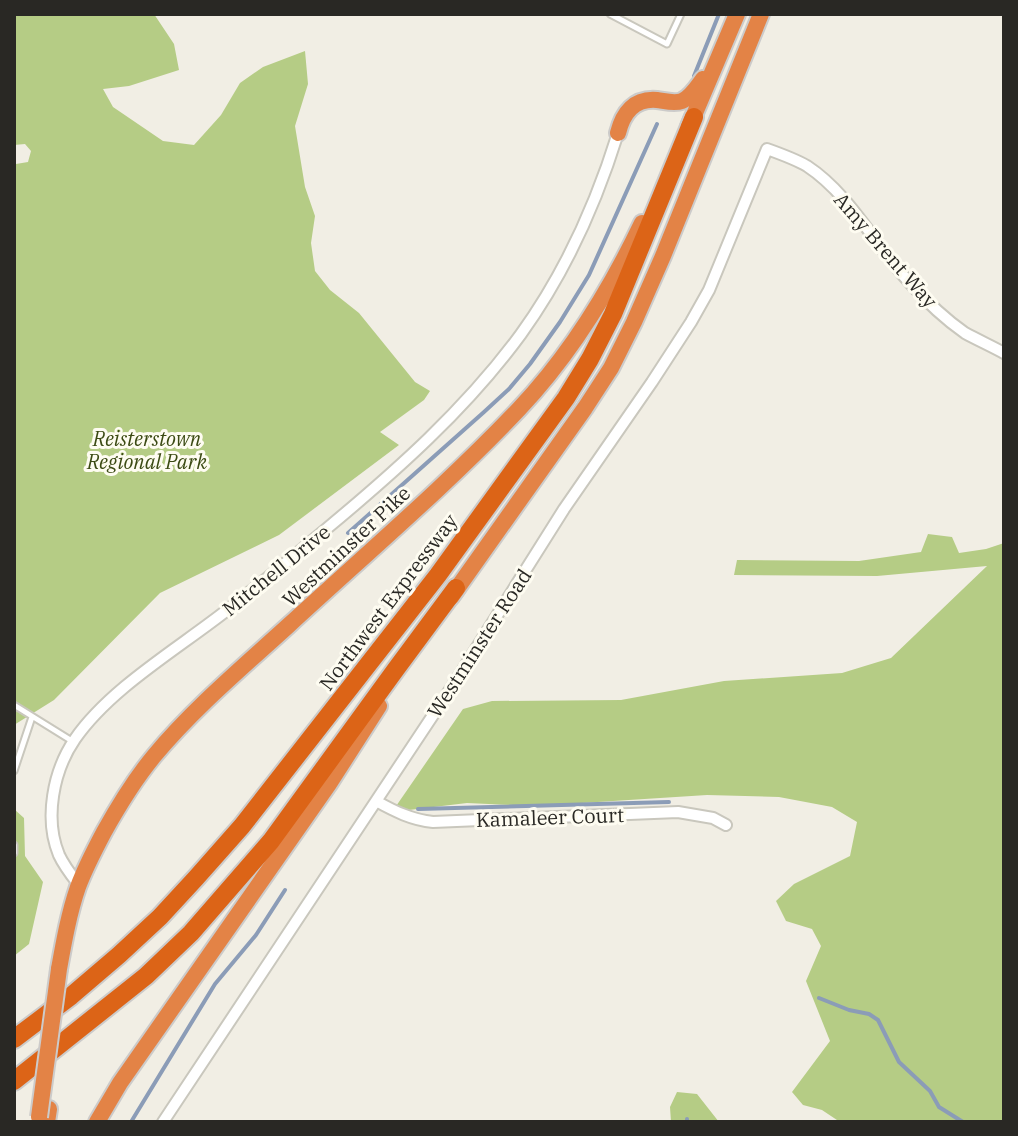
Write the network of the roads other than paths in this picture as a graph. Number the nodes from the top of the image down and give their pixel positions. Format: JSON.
{"nodes":[{"id":1,"x":610,"y":14,"type":"edge"},
{"id":2,"x":681,"y":14,"type":"edge"},
{"id":3,"x":737,"y":14,"type":"edge"},
{"id":4,"x":761,"y":14,"type":"edge"},
{"id":5,"x":719,"y":58,"type":"junction"},
{"id":6,"x":694,"y":117,"type":"junction"},
{"id":7,"x":618,"y":133,"type":"joint"},
{"id":8,"x":767,"y":149,"type":"joint"},
{"id":9,"x":1004,"y":353,"type":"edge"},
{"id":10,"x":456,"y":588,"type":"junction"},
{"id":11,"x":14,"y":705,"type":"edge"},
{"id":12,"x":32,"y":717,"type":"junction"},
{"id":13,"x":73,"y":741,"type":"junction"},
{"id":14,"x":14,"y":771,"type":"edge"},
{"id":15,"x":376,"y":801,"type":"junction"},
{"id":16,"x":726,"y":825,"type":"dead end"},
{"id":17,"x":14,"y":845,"type":"edge"},
{"id":18,"x":14,"y":853,"type":"edge"},
{"id":19,"x":79,"y":885,"type":"junction"},
{"id":20,"x":14,"y":1039,"type":"edge"},
{"id":21,"x":14,"y":1081,"type":"edge"},
{"id":22,"x":43,"y":1117,"type":"edge"},
{"id":23,"x":97,"y":1122,"type":"edge"},
{"id":24,"x":163,"y":1122,"type":"edge"}],
"edges":[{"from":1,"to":2,"type":"lane"},
{"from":3,"to":5,"type":"highway","name":"Westminster Pike"},
{"from":4,"to":10,"type":"highway"},
{"from":5,"to":6,"type":"highway","name":"Westminster Pike"},
{"from":5,"to":7,"type":"highway"},
{"from":6,"to":19,"type":"highway","name":"Westminster Pike"},
{"from":6,"to":20,"type":"highway","name":"Northwest Expressway"},
{"from":7,"to":13,"type":"street","name":"Mitchell Drive"},
{"from":8,"to":9,"type":"street","name":"Amy Brent Way"},
{"from":8,"to":15,"type":"street","name":"Westminster Road"},
{"from":10,"to":21,"type":"highway"},
{"from":10,"to":23,"type":"highway"},
{"from":11,"to":12,"type":"lane"},
{"from":12,"to":13,"type":"lane"},
{"from":12,"to":14,"type":"lane"},
{"from":13,"to":19,"type":"street","name":"Mitchell Drive"},
{"from":15,"to":16,"type":"street","name":"Kamaleer Court"},
{"from":15,"to":24,"type":"street","name":"Westminster Road"},
{"from":17,"to":18,"type":"lane"},
{"from":19,"to":22,"type":"highway","name":"Westminster Pike","bridge":true}]}
